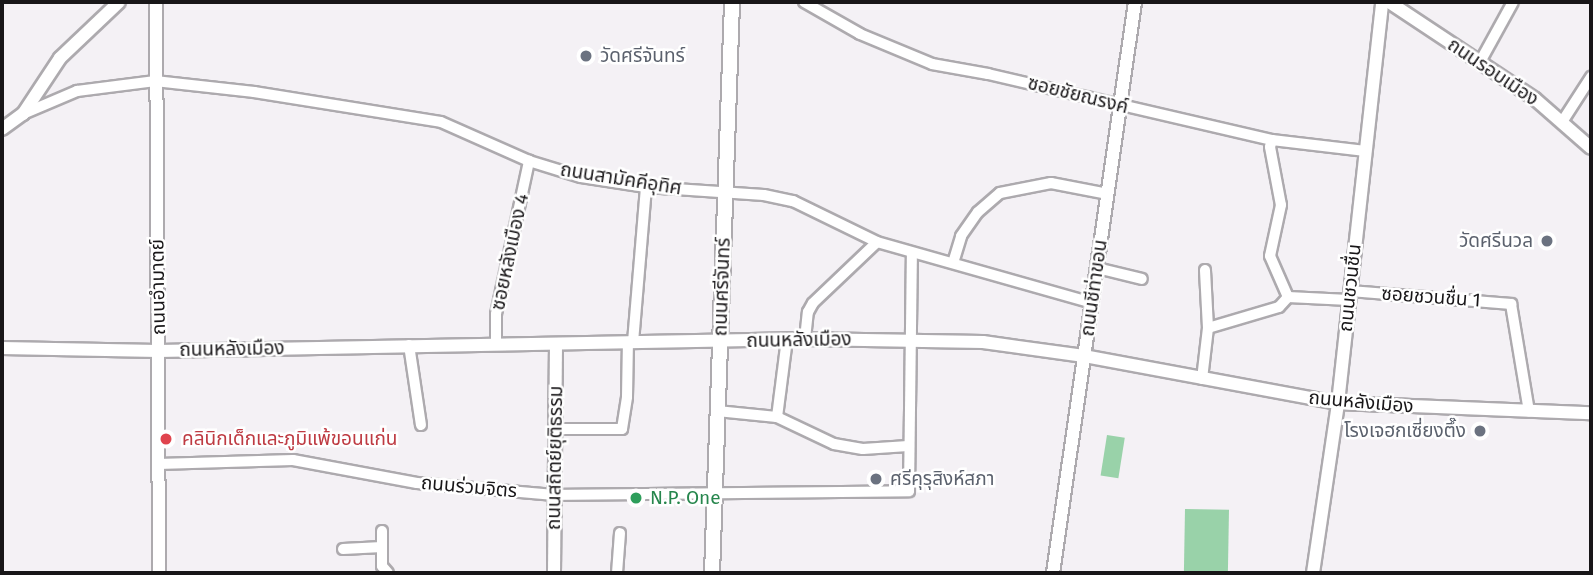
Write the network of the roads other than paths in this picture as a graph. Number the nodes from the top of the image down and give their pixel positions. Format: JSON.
{"nodes":[{"id":1,"x":119,"y":2,"type":"edge"},
{"id":2,"x":156,"y":2,"type":"edge"},
{"id":3,"x":732,"y":2,"type":"edge"},
{"id":4,"x":804,"y":2,"type":"edge"},
{"id":5,"x":1135,"y":2,"type":"edge"},
{"id":6,"x":1382,"y":2,"type":"edge"},
{"id":7,"x":1389,"y":2,"type":"edge"},
{"id":8,"x":1513,"y":2,"type":"edge"},
{"id":9,"x":1480,"y":62,"type":"junction"},
{"id":10,"x":1591,"y":77,"type":"edge"},
{"id":11,"x":155,"y":81,"type":"junction"},
{"id":12,"x":1120,"y":106,"type":"junction"},
{"id":13,"x":23,"y":114,"type":"junction"},
{"id":14,"x":1562,"y":122,"type":"junction"},
{"id":15,"x":2,"y":129,"type":"edge"},
{"id":16,"x":1272,"y":140,"type":"junction"},
{"id":17,"x":1589,"y":143,"type":"edge"},
{"id":18,"x":1365,"y":151,"type":"junction"},
{"id":19,"x":529,"y":161,"type":"junction"},
{"id":20,"x":646,"y":187,"type":"junction"},
{"id":21,"x":725,"y":193,"type":"junction"},
{"id":22,"x":1108,"y":194,"type":"junction"},
{"id":23,"x":877,"y":242,"type":"junction"},
{"id":24,"x":912,"y":253,"type":"junction"},
{"id":25,"x":953,"y":263,"type":"junction"},
{"id":26,"x":1097,"y":268,"type":"junction"},
{"id":27,"x":1205,"y":270,"type":"dead end"},
{"id":28,"x":1142,"y":279,"type":"dead end"},
{"id":29,"x":1350,"y":296,"type":"junction"},
{"id":30,"x":1288,"y":297,"type":"junction"},
{"id":31,"x":1092,"y":303,"type":"junction"},
{"id":32,"x":1208,"y":328,"type":"junction"},
{"id":33,"x":787,"y":339,"type":"junction"},
{"id":34,"x":805,"y":339,"type":"junction"},
{"id":35,"x":911,"y":340,"type":"junction"},
{"id":36,"x":631,"y":342,"type":"junction"},
{"id":37,"x":720,"y":342,"type":"junction"},
{"id":38,"x":496,"y":344,"type":"junction"},
{"id":39,"x":556,"y":344,"type":"junction"},
{"id":40,"x":409,"y":345,"type":"junction"},
{"id":41,"x":2,"y":348,"type":"edge"},
{"id":42,"x":158,"y":351,"type":"junction"},
{"id":43,"x":1084,"y":356,"type":"junction"},
{"id":44,"x":1202,"y":379,"type":"junction"},
{"id":45,"x":1338,"y":403,"type":"junction"},
{"id":46,"x":717,"y":411,"type":"junction"},
{"id":47,"x":1529,"y":411,"type":"junction"},
{"id":48,"x":1591,"y":413,"type":"edge"},
{"id":49,"x":777,"y":417,"type":"junction"},
{"id":50,"x":421,"y":425,"type":"dead end"},
{"id":51,"x":555,"y":429,"type":"junction"},
{"id":52,"x":908,"y":446,"type":"junction"},
{"id":53,"x":158,"y":464,"type":"junction"},
{"id":54,"x":714,"y":492,"type":"junction"},
{"id":55,"x":554,"y":495,"type":"junction"},
{"id":56,"x":382,"y":531,"type":"dead end"},
{"id":57,"x":620,"y":533,"type":"dead end"},
{"id":58,"x":382,"y":547,"type":"junction"},
{"id":59,"x":343,"y":549,"type":"dead end"},
{"id":60,"x":159,"y":573,"type":"edge"},
{"id":61,"x":388,"y":573,"type":"edge"},
{"id":62,"x":547,"y":573,"type":"edge"},
{"id":63,"x":554,"y":573,"type":"edge"},
{"id":64,"x":617,"y":573,"type":"edge"},
{"id":65,"x":712,"y":573,"type":"edge"},
{"id":66,"x":1053,"y":573,"type":"edge"},
{"id":67,"x":1313,"y":573,"type":"edge"}],
"edges":[{"from":1,"to":13,"type":"street"},
{"from":2,"to":11,"type":"street","name":"ถนนอำมาตย์"},
{"from":3,"to":21,"type":"main road","name":"ถนนศรีจันทร์"},
{"from":4,"to":12,"type":"street","name":"ซอยชัยณรงค์"},
{"from":5,"to":12,"type":"street","name":"ถนนชีท่าขอน"},
{"from":6,"to":18,"type":"street","name":"ถนนชวนชื่น"},
{"from":7,"to":9,"type":"street","name":"ถนนรอบเมือง"},
{"from":8,"to":9,"type":"street"},
{"from":9,"to":14,"type":"street","name":"ถนนรอบเมือง"},
{"from":10,"to":14,"type":"street"},
{"from":11,"to":13,"type":"street","name":"ถนนสามัคคีอุทิศ"},
{"from":11,"to":19,"type":"street","name":"ถนนสามัคคีอุทิศ"},
{"from":11,"to":42,"type":"street","name":"ถนนอำมาตย์"},
{"from":12,"to":16,"type":"street","name":"ซอยชัยณรงค์"},
{"from":12,"to":22,"type":"street","name":"ถนนชีท่าขอน"},
{"from":13,"to":15,"type":"street"},
{"from":14,"to":17,"type":"street","name":"ถนนรอบเมือง"},
{"from":16,"to":18,"type":"street","name":"ซอยชัยณรงค์"},
{"from":16,"to":30,"type":"street"},
{"from":18,"to":29,"type":"street","name":"ถนนชวนชื่น"},
{"from":19,"to":20,"type":"street","name":"ถนนสามัคคีอุทิศ"},
{"from":19,"to":38,"type":"street","name":"ซอยหลังเมือง 4"},
{"from":20,"to":21,"type":"street","name":"ถนนสามัคคีอุทิศ"},
{"from":20,"to":36,"type":"street"},
{"from":21,"to":23,"type":"street","name":"ถนนสามัคคีอุทิศ"},
{"from":21,"to":37,"type":"main road","name":"ถนนศรีจันทร์"},
{"from":22,"to":25,"type":"street"},
{"from":22,"to":26,"type":"street","name":"ถนนชีท่าขอน"},
{"from":23,"to":24,"type":"street","name":"ถนนสามัคคีอุทิศ"},
{"from":23,"to":34,"type":"street"},
{"from":24,"to":25,"type":"street","name":"ถนนสามัคคีอุทิศ"},
{"from":24,"to":35,"type":"street"},
{"from":25,"to":31,"type":"street","name":"ถนนสามัคคีอุทิศ"},
{"from":26,"to":28,"type":"street"},
{"from":26,"to":31,"type":"street","name":"ถนนชีท่าขอน"},
{"from":27,"to":32,"type":"street"},
{"from":29,"to":30,"type":"street","name":"ซอยชวนชื่น 1"},
{"from":29,"to":45,"type":"street","name":"ถนนชวนชื่น"},
{"from":29,"to":47,"type":"street","name":"ซอยชวนชื่น 1"},
{"from":30,"to":32,"type":"street"},
{"from":31,"to":43,"type":"street","name":"ถนนชีท่าขอน"},
{"from":32,"to":44,"type":"street"},
{"from":33,"to":34,"type":"street","name":"ถนนหลังเมือง"},
{"from":33,"to":37,"type":"street","name":"ถนนหลังเมือง"},
{"from":33,"to":49,"type":"street"},
{"from":34,"to":35,"type":"street","name":"ถนนหลังเมือง"},
{"from":35,"to":43,"type":"street","name":"ถนนหลังเมือง"},
{"from":35,"to":52,"type":"street"},
{"from":36,"to":37,"type":"street","name":"ถนนหลังเมือง"},
{"from":36,"to":39,"type":"street","name":"ถนนหลังเมือง"},
{"from":36,"to":51,"type":"street"},
{"from":37,"to":46,"type":"main road","name":"ถนนศรีจันทร์"},
{"from":38,"to":39,"type":"street","name":"ถนนหลังเมือง"},
{"from":38,"to":40,"type":"street","name":"ถนนหลังเมือง"},
{"from":39,"to":51,"type":"street","name":"ถนนสถิตย์ยุติธรรม"},
{"from":40,"to":42,"type":"street","name":"ถนนหลังเมือง"},
{"from":40,"to":50,"type":"street"},
{"from":41,"to":42,"type":"street","name":"ถนนหลังเมือง"},
{"from":42,"to":53,"type":"street","name":"ถนนอำมาตย์"},
{"from":43,"to":44,"type":"street","name":"ถนนหลังเมือง"},
{"from":43,"to":66,"type":"street","name":"ถนนชีท่าขอน"},
{"from":44,"to":45,"type":"street","name":"ถนนหลังเมือง"},
{"from":45,"to":47,"type":"street","name":"ถนนหลังเมือง"},
{"from":45,"to":67,"type":"street","name":"ถนนชวนชื่น"},
{"from":46,"to":49,"type":"street"},
{"from":46,"to":54,"type":"main road","name":"ถนนศรีจันทร์"},
{"from":47,"to":48,"type":"street","name":"ถนนหลังเมือง"},
{"from":49,"to":52,"type":"street"},
{"from":51,"to":55,"type":"street","name":"ถนนสถิตย์ยุติธรรม"},
{"from":52,"to":54,"type":"street","name":"ถนนร่วมจิตร"},
{"from":53,"to":55,"type":"street","name":"ถนนร่วมจิตร"},
{"from":53,"to":60,"type":"street","name":"ถนนอำมาตย์"},
{"from":54,"to":55,"type":"street","name":"ถนนร่วมจิตร"},
{"from":54,"to":65,"type":"main road","name":"ถนนศรีจันทร์"},
{"from":55,"to":63,"type":"street","name":"ถนนสถิตย์ยุติธรรม"},
{"from":56,"to":58,"type":"street"},
{"from":57,"to":64,"type":"street"},
{"from":58,"to":59,"type":"street"},
{"from":58,"to":61,"type":"street"},
{"from":62,"to":63,"type":"street"}]}
